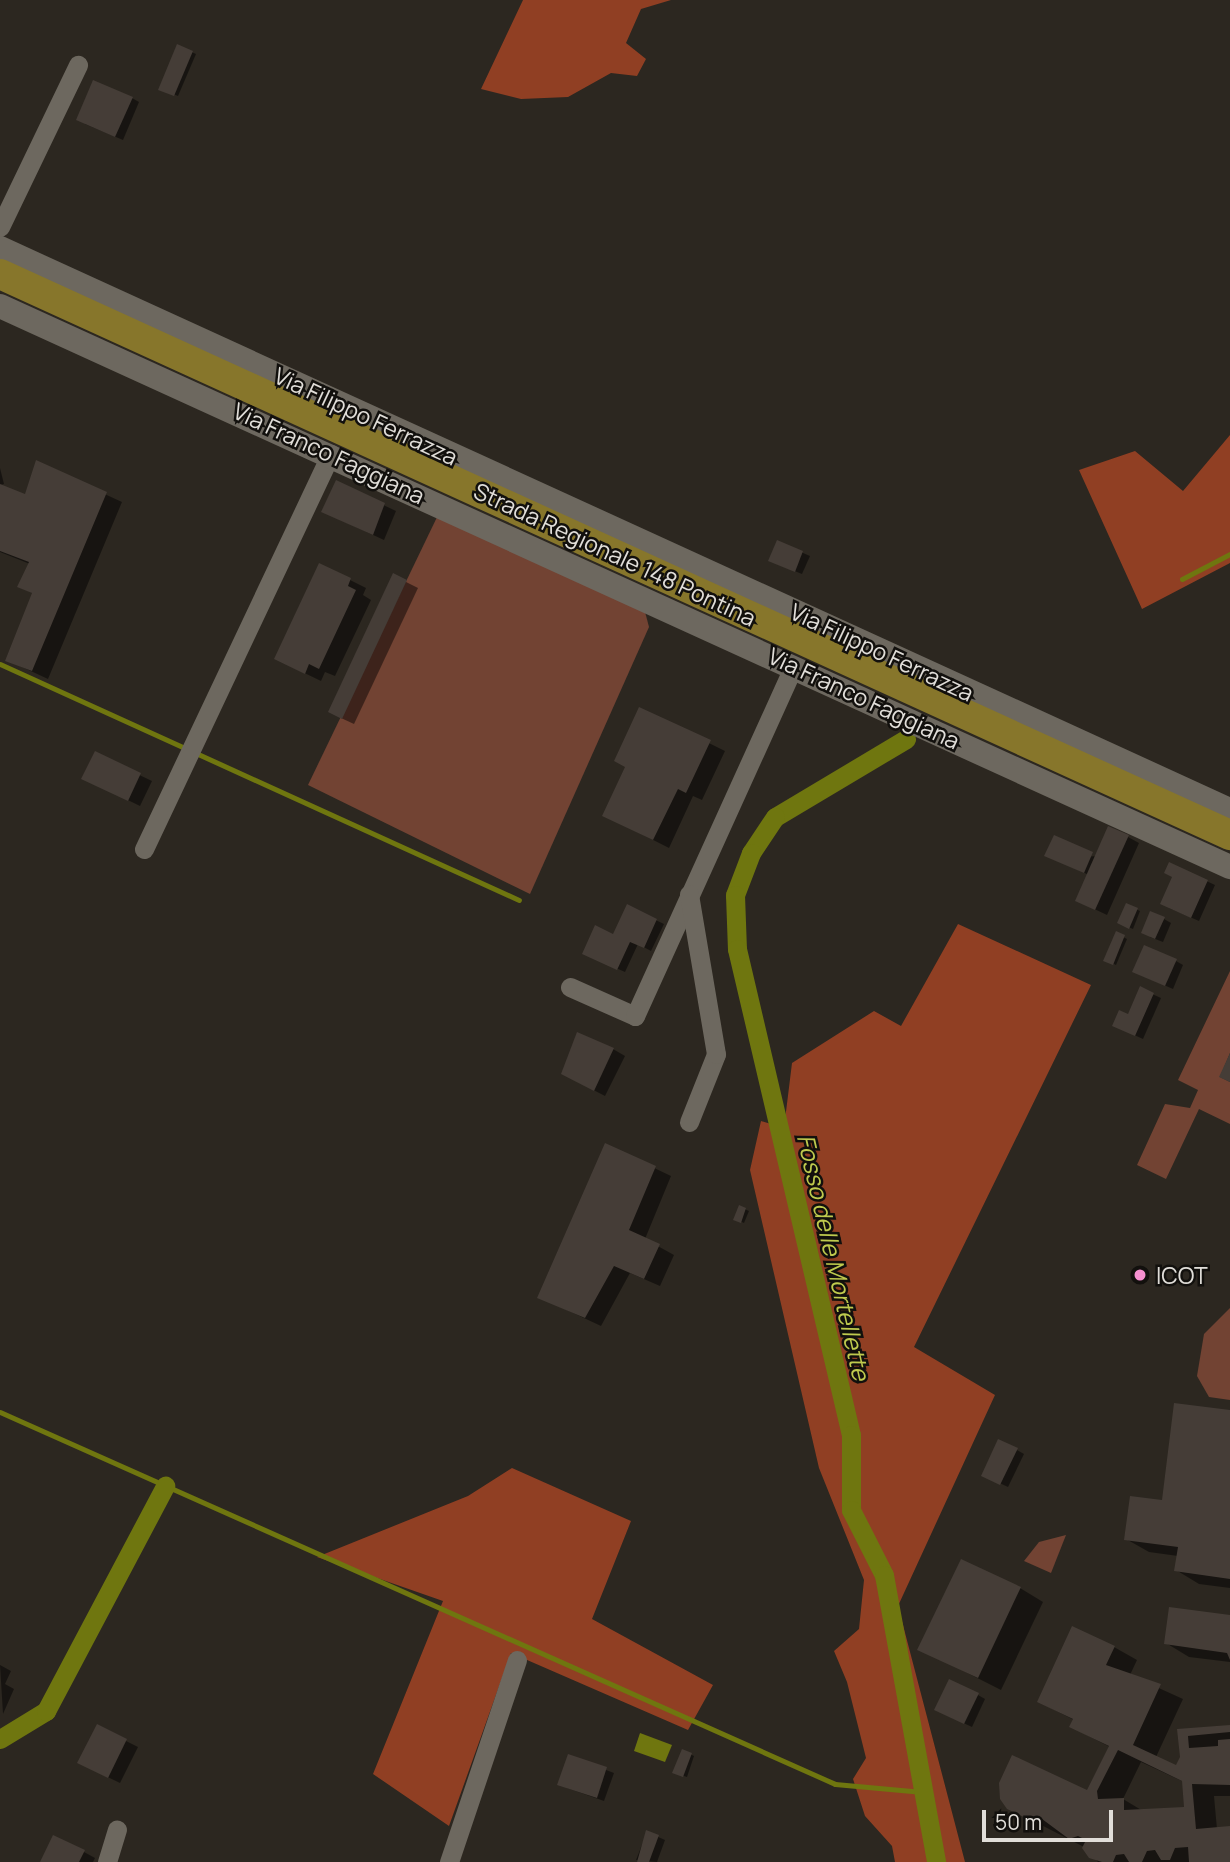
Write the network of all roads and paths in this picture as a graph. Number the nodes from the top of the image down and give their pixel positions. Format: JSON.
{"nodes":[{"id":1,"x":78,"y":65,"type":"dead end"},
{"id":2,"x":0,"y":227,"type":"edge"},
{"id":3,"x":0,"y":247,"type":"edge"},
{"id":4,"x":0,"y":274,"type":"edge"},
{"id":5,"x":0,"y":306,"type":"edge"},
{"id":6,"x":331,"y":454,"type":"junction"},
{"id":7,"x":794,"y":666,"type":"junction"},
{"id":8,"x":1230,"y":810,"type":"edge"},
{"id":9,"x":1230,"y":835,"type":"edge"},
{"id":10,"x":144,"y":849,"type":"dead end"},
{"id":11,"x":1230,"y":867,"type":"edge"},
{"id":12,"x":689,"y":894,"type":"junction"},
{"id":13,"x":570,"y":987,"type":"dead end"},
{"id":14,"x":689,"y":1122,"type":"dead end"},
{"id":15,"x":517,"y":1660,"type":"dead end"},
{"id":16,"x":117,"y":1830,"type":"dead end"},
{"id":17,"x":107,"y":1862,"type":"edge"},
{"id":18,"x":449,"y":1862,"type":"edge"}],
"edges":[{"from":1,"to":2,"type":"street"},
{"from":3,"to":8,"type":"street","name":"Via Filippo Ferrazza"},
{"from":4,"to":9,"type":"main road","name":"Strada Regionale 148 Pontina"},
{"from":5,"to":6,"type":"street","name":"Via Franco Faggiana"},
{"from":6,"to":7,"type":"street","name":"Via Franco Faggiana"},
{"from":6,"to":10,"type":"street"},
{"from":7,"to":11,"type":"street","name":"Via Franco Faggiana"},
{"from":7,"to":12,"type":"street"},
{"from":12,"to":13,"type":"street"},
{"from":12,"to":14,"type":"street"},
{"from":15,"to":18,"type":"street"},
{"from":16,"to":17,"type":"street"}]}
